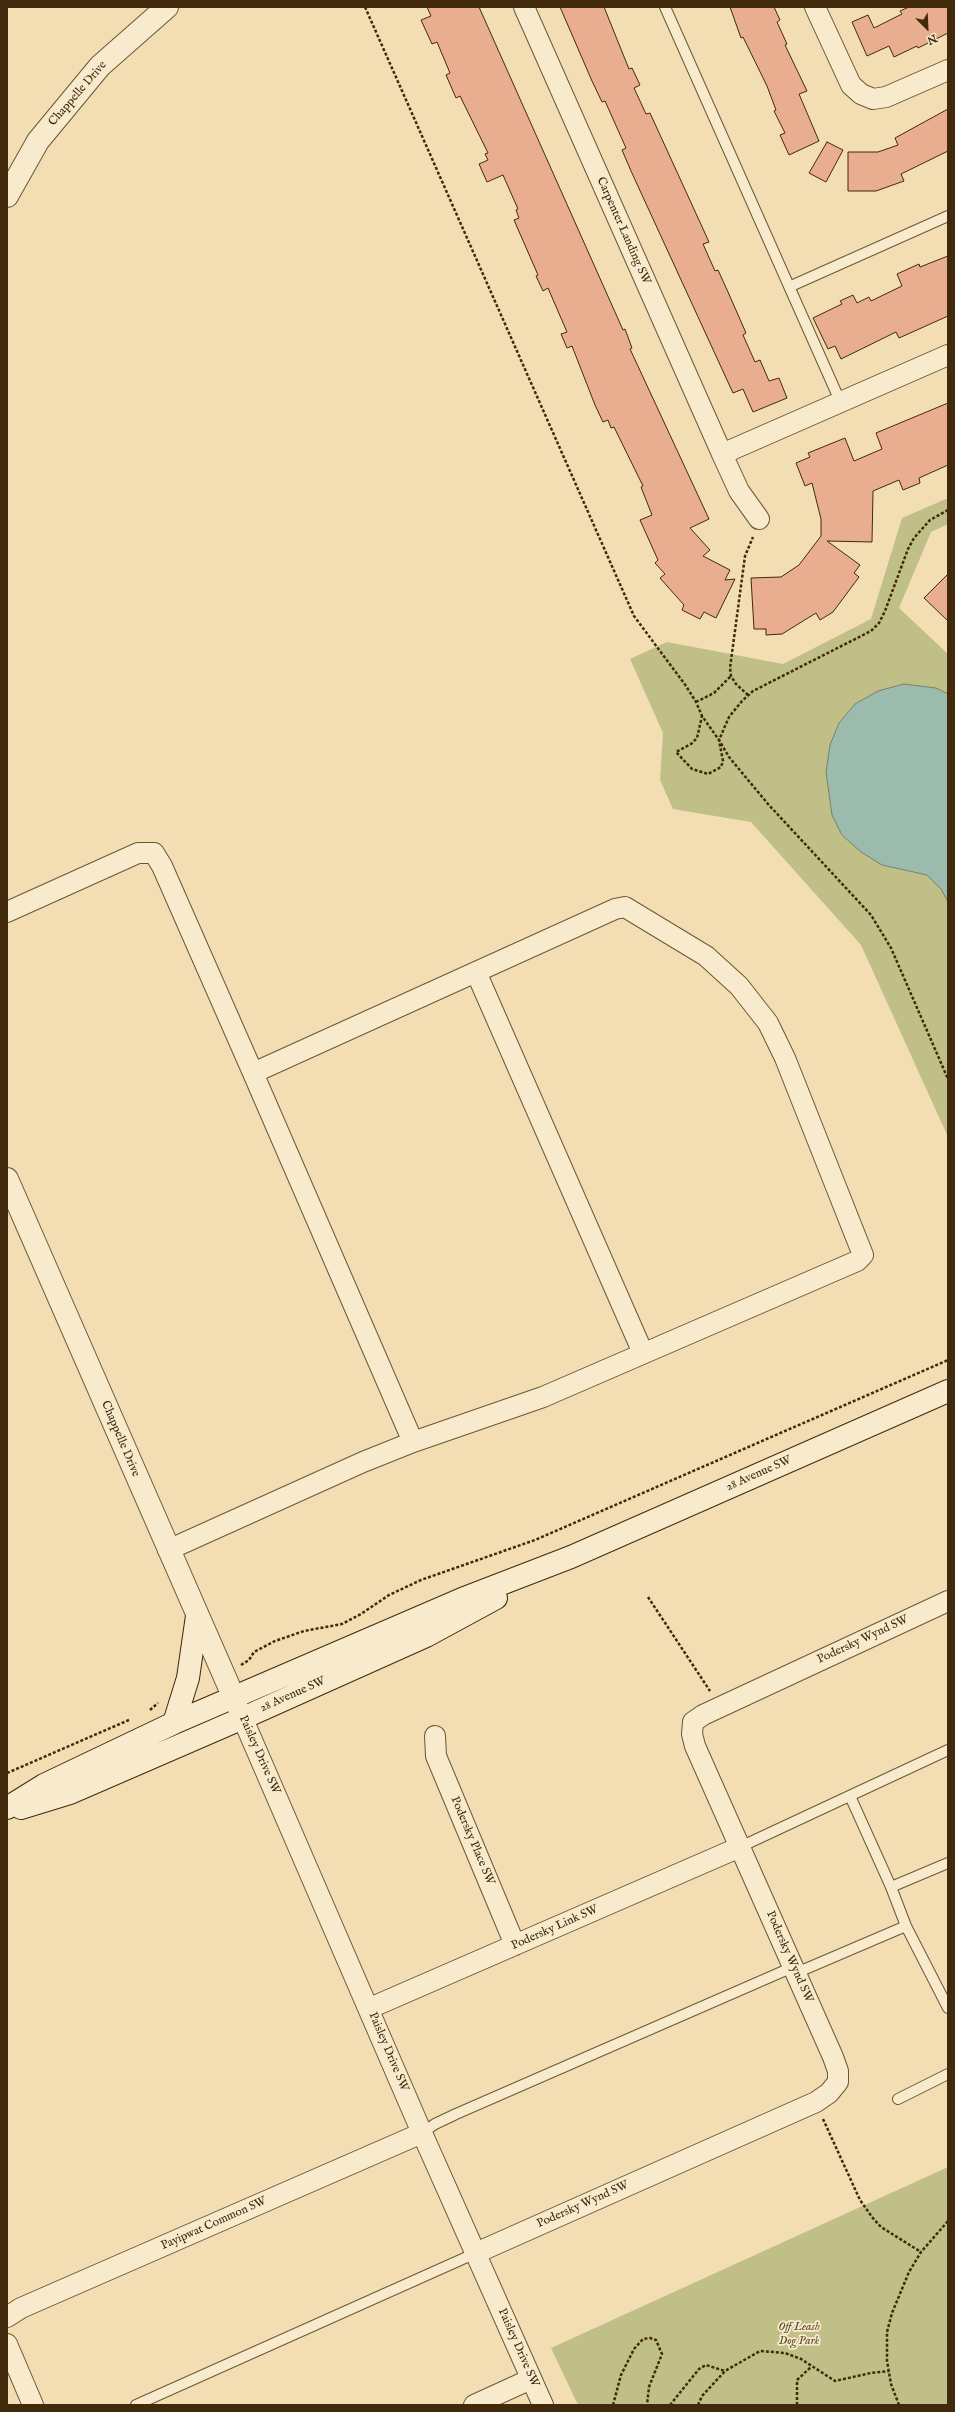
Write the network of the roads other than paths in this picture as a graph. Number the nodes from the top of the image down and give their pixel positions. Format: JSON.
{"nodes":[{"id":1,"x":167,"y":7,"type":"edge"},
{"id":2,"x":524,"y":7,"type":"edge"},
{"id":3,"x":665,"y":7,"type":"edge"},
{"id":4,"x":815,"y":7,"type":"edge"},
{"id":5,"x":948,"y":70,"type":"edge"},
{"id":6,"x":7,"y":196,"type":"edge"},
{"id":7,"x":948,"y":216,"type":"edge"},
{"id":8,"x":791,"y":286,"type":"junction"},
{"id":9,"x":948,"y":354,"type":"edge"},
{"id":10,"x":840,"y":401,"type":"junction"},
{"id":11,"x":722,"y":454,"type":"junction"},
{"id":12,"x":760,"y":519,"type":"road end"},
{"id":13,"x":7,"y":912,"type":"edge"},
{"id":14,"x":476,"y":972,"type":"junction"},
{"id":15,"x":253,"y":1073,"type":"junction"},
{"id":16,"x":7,"y":1179,"type":"edge"},
{"id":17,"x":643,"y":1354,"type":"junction"},
{"id":18,"x":948,"y":1391,"type":"edge"},
{"id":19,"x":414,"y":1442,"type":"junction"},
{"id":20,"x":168,"y":1550,"type":"junction"},
{"id":21,"x":571,"y":1558,"type":"junction"},
{"id":22,"x":948,"y":1601,"type":"edge"},
{"id":23,"x":196,"y":1616,"type":"junction"},
{"id":24,"x":234,"y":1698,"type":"junction"},
{"id":25,"x":243,"y":1718,"type":"junction"},
{"id":26,"x":174,"y":1723,"type":"junction"},
{"id":27,"x":435,"y":1736,"type":"dead end"},
{"id":28,"x":948,"y":1750,"type":"edge"},
{"id":29,"x":850,"y":1796,"type":"junction"},
{"id":30,"x":7,"y":1808,"type":"edge"},
{"id":31,"x":7,"y":1812,"type":"edge"},
{"id":32,"x":740,"y":1847,"type":"junction"},
{"id":33,"x":948,"y":1863,"type":"edge"},
{"id":34,"x":891,"y":1887,"type":"junction"},
{"id":35,"x":906,"y":1926,"type":"junction"},
{"id":36,"x":515,"y":1945,"type":"junction"},
{"id":37,"x":795,"y":1970,"type":"junction"},
{"id":38,"x":370,"y":2008,"type":"junction"},
{"id":39,"x":948,"y":2008,"type":"edge"},
{"id":40,"x":948,"y":2074,"type":"edge"},
{"id":41,"x":898,"y":2099,"type":"dead end"},
{"id":42,"x":422,"y":2133,"type":"junction"},
{"id":43,"x":476,"y":2253,"type":"junction"},
{"id":44,"x":7,"y":2317,"type":"edge"},
{"id":45,"x":7,"y":2344,"type":"edge"},
{"id":46,"x":531,"y":2379,"type":"junction"},
{"id":47,"x":34,"y":2405,"type":"edge"},
{"id":48,"x":136,"y":2405,"type":"edge"},
{"id":49,"x":474,"y":2405,"type":"edge"},
{"id":50,"x":543,"y":2405,"type":"edge"}],
"edges":[{"from":1,"to":6,"type":"main road","name":"Chappelle Drive"},
{"from":2,"to":11,"type":"street","name":"Carpenter Landing SW"},
{"from":3,"to":8,"type":"lane"},
{"from":4,"to":5,"type":"street"},
{"from":7,"to":8,"type":"lane"},
{"from":8,"to":10,"type":"lane"},
{"from":9,"to":10,"type":"street"},
{"from":10,"to":11,"type":"street"},
{"from":11,"to":12,"type":"street","name":"Carpenter Landing SW"},
{"from":13,"to":15,"type":"street"},
{"from":14,"to":15,"type":"street"},
{"from":14,"to":17,"type":"street"},
{"from":14,"to":17,"type":"street"},
{"from":15,"to":19,"type":"street"},
{"from":16,"to":20,"type":"main road","name":"Chappelle Drive"},
{"from":17,"to":19,"type":"street"},
{"from":18,"to":21,"type":"main road","name":"28 Avenue SW"},
{"from":19,"to":20,"type":"street"},
{"from":20,"to":23,"type":"main road","name":"Chappelle Drive"},
{"from":21,"to":24,"type":"main road","name":"28 Avenue SW"},
{"from":21,"to":25,"type":"main road","name":"28 Avenue SW"},
{"from":22,"to":32,"type":"street","name":"Podersky Wynd SW"},
{"from":23,"to":24,"type":"main road","name":"Chappelle Drive"},
{"from":23,"to":26,"type":"main road"},
{"from":24,"to":25,"type":"street","name":"Paisley Drive SW"},
{"from":24,"to":26,"type":"main road","name":"28 Avenue SW"},
{"from":25,"to":31,"type":"main road","name":"28 Avenue SW"},
{"from":25,"to":38,"type":"street","name":"Paisley Drive SW"},
{"from":26,"to":30,"type":"main road","name":"28 Avenue SW"},
{"from":27,"to":36,"type":"street","name":"Podersky Place SW"},
{"from":28,"to":29,"type":"lane"},
{"from":29,"to":32,"type":"lane"},
{"from":29,"to":34,"type":"lane"},
{"from":32,"to":36,"type":"street","name":"Podersky Link SW"},
{"from":32,"to":37,"type":"street","name":"Podersky Wynd SW"},
{"from":33,"to":34,"type":"lane"},
{"from":34,"to":35,"type":"lane"},
{"from":35,"to":37,"type":"lane"},
{"from":35,"to":39,"type":"lane"},
{"from":36,"to":38,"type":"street","name":"Podersky Link SW"},
{"from":37,"to":42,"type":"lane"},
{"from":37,"to":43,"type":"street","name":"Podersky Wynd SW"},
{"from":38,"to":42,"type":"street","name":"Paisley Drive SW"},
{"from":40,"to":41,"type":"lane"},
{"from":42,"to":43,"type":"street","name":"Paisley Drive SW"},
{"from":42,"to":44,"type":"street","name":"Payipwat Common SW"},
{"from":43,"to":46,"type":"street","name":"Paisley Drive SW"},
{"from":43,"to":48,"type":"lane"},
{"from":45,"to":47,"type":"street"},
{"from":46,"to":49,"type":"street"},
{"from":46,"to":50,"type":"street","name":"Paisley Drive SW"}]}
